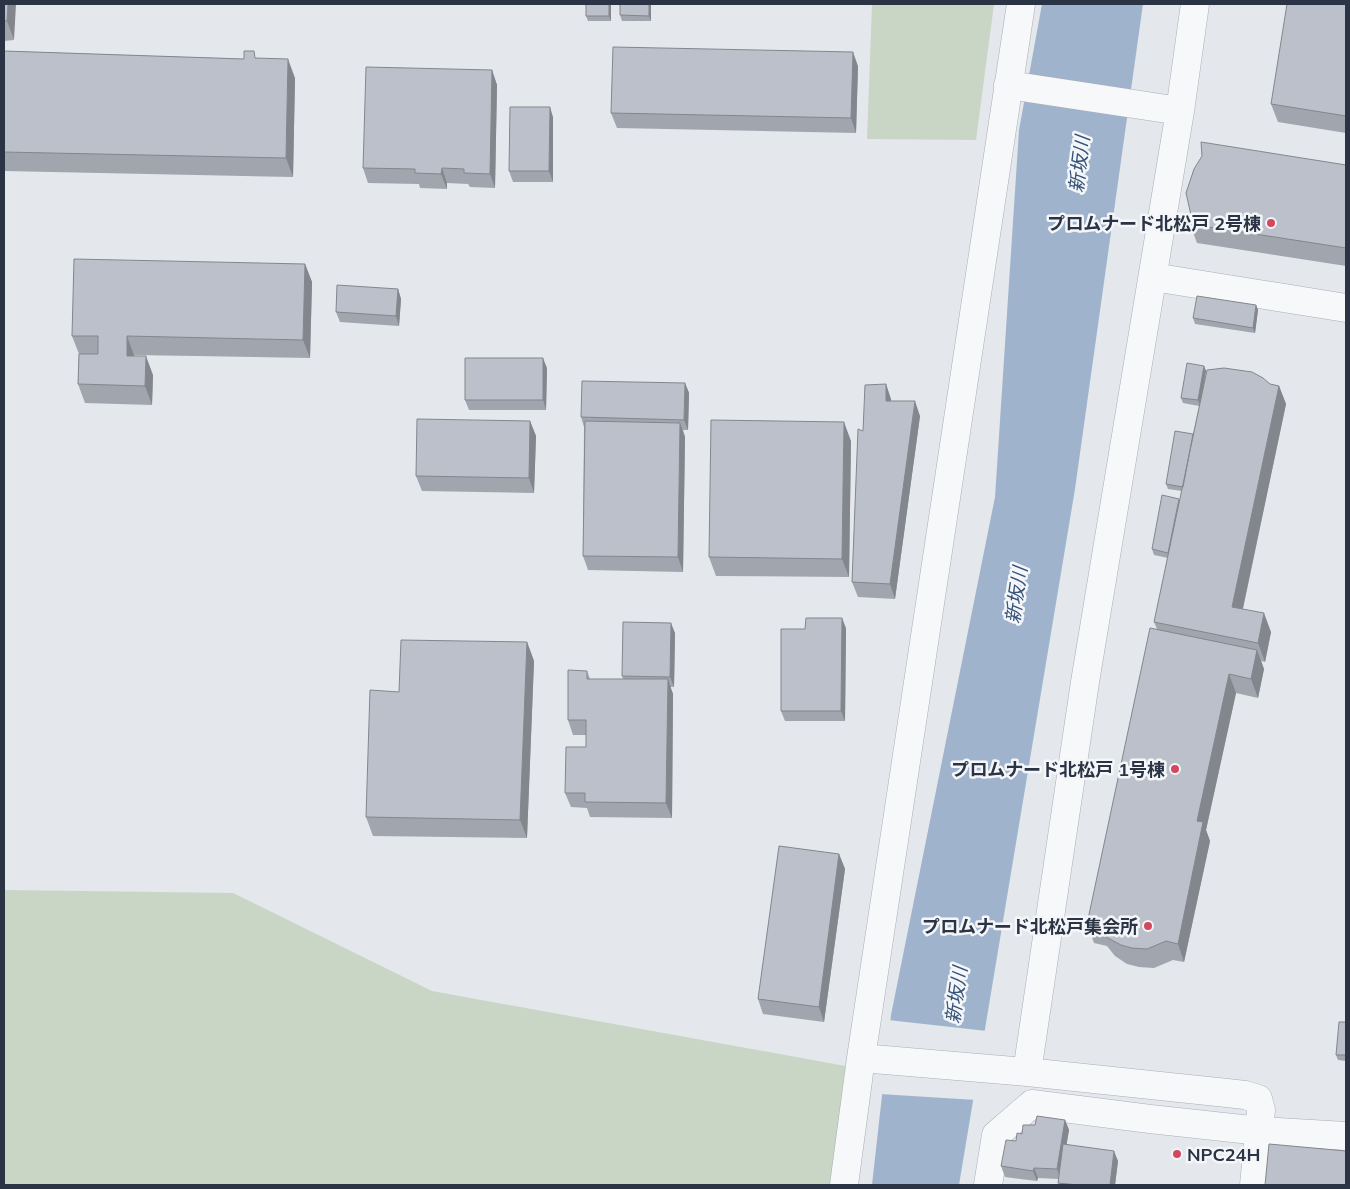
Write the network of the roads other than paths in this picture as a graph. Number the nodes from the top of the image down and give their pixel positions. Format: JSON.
{"nodes":[{"id":1,"x":1021,"y":4,"type":"edge"},
{"id":2,"x":1195,"y":4,"type":"edge"},
{"id":3,"x":1008,"y":85,"type":"junction"},
{"id":4,"x":1180,"y":112,"type":"junction"},
{"id":5,"x":1153,"y":277,"type":"junction"},
{"id":6,"x":1346,"y":308,"type":"edge"},
{"id":7,"x":870,"y":1059,"type":"junction"},
{"id":8,"x":1027,"y":1072,"type":"junction"},
{"id":9,"x":1260,"y":1131,"type":"junction"},
{"id":10,"x":1346,"y":1136,"type":"edge"},
{"id":11,"x":844,"y":1185,"type":"edge"},
{"id":12,"x":988,"y":1185,"type":"edge"},
{"id":13,"x":1254,"y":1185,"type":"edge"}],
"edges":[{"from":1,"to":3,"type":"street"},
{"from":2,"to":4,"type":"street"},
{"from":3,"to":4,"type":"street"},
{"from":3,"to":7,"type":"street"},
{"from":4,"to":5,"type":"street"},
{"from":5,"to":6,"type":"street"},
{"from":5,"to":8,"type":"street"},
{"from":7,"to":8,"type":"street"},
{"from":7,"to":11,"type":"street"},
{"from":8,"to":9,"type":"street"},
{"from":9,"to":10,"type":"street"},
{"from":9,"to":12,"type":"street"},
{"from":9,"to":13,"type":"street"}]}
